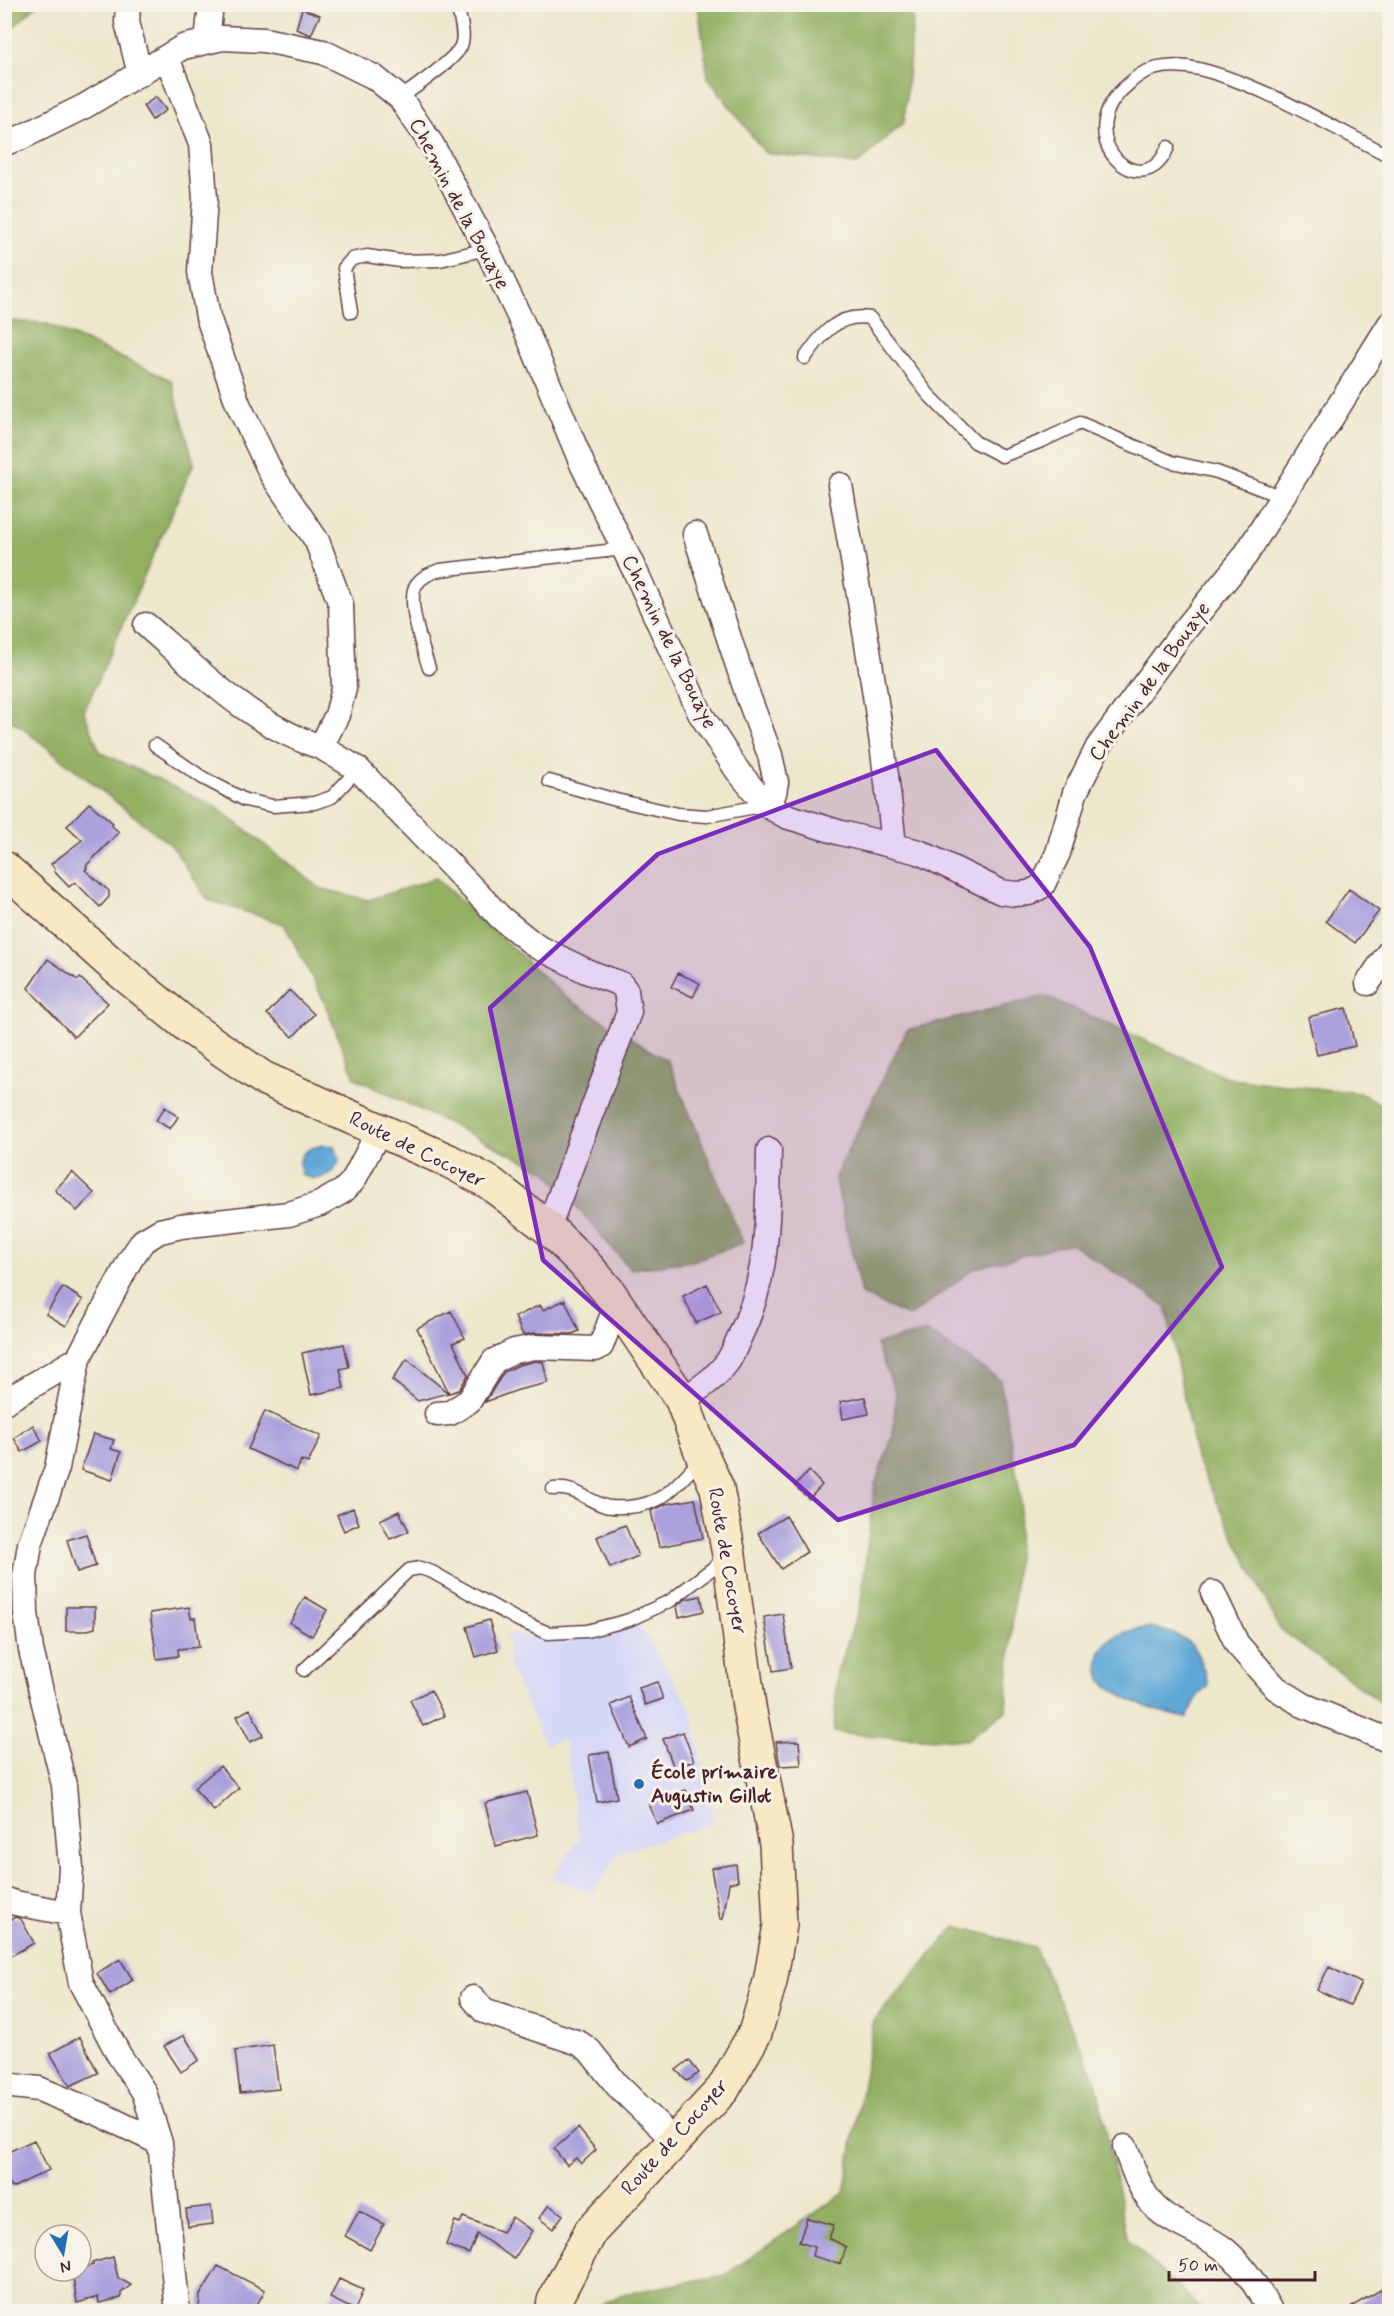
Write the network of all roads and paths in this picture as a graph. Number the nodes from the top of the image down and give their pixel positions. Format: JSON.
{"nodes":[{"id":1,"x":128,"y":4,"type":"edge"},
{"id":2,"x":211,"y":4,"type":"edge"},
{"id":3,"x":457,"y":4,"type":"edge"},
{"id":4,"x":207,"y":42,"type":"junction"},
{"id":5,"x":167,"y":58,"type":"junction"},
{"id":6,"x":140,"y":74,"type":"junction"},
{"id":7,"x":400,"y":98,"type":"junction"},
{"id":8,"x":4,"y":143,"type":"edge"},
{"id":9,"x":1168,"y":147,"type":"dead end"},
{"id":10,"x":1389,"y":156,"type":"edge"},
{"id":11,"x":487,"y":249,"type":"junction"},
{"id":12,"x":351,"y":312,"type":"dead end"},
{"id":13,"x":1389,"y":324,"type":"edge"},
{"id":14,"x":805,"y":358,"type":"dead end"},
{"id":15,"x":840,"y":485,"type":"dead end"},
{"id":16,"x":1282,"y":497,"type":"junction"},
{"id":17,"x":695,"y":534,"type":"dead end"},
{"id":18,"x":624,"y":549,"type":"junction"},
{"id":19,"x":146,"y":625,"type":"dead end"},
{"id":20,"x":429,"y":668,"type":"dead end"},
{"id":21,"x":155,"y":745,"type":"dead end"},
{"id":22,"x":321,"y":747,"type":"junction"},
{"id":23,"x":358,"y":769,"type":"junction"},
{"id":24,"x":549,"y":781,"type":"dead end"},
{"id":25,"x":766,"y":805,"type":"junction"},
{"id":26,"x":894,"y":846,"type":"junction"},
{"id":27,"x":4,"y":868,"type":"edge"},
{"id":28,"x":1389,"y":951,"type":"edge"},
{"id":29,"x":1368,"y":983,"type":"dead end"},
{"id":30,"x":380,"y":1129,"type":"junction"},
{"id":31,"x":770,"y":1150,"type":"dead end"},
{"id":32,"x":548,"y":1228,"type":"junction"},
{"id":33,"x":617,"y":1303,"type":"junction"},
{"id":34,"x":78,"y":1359,"type":"junction"},
{"id":35,"x":682,"y":1400,"type":"junction"},
{"id":36,"x":4,"y":1402,"type":"edge"},
{"id":37,"x":437,"y":1414,"type":"dead end"},
{"id":38,"x":703,"y":1457,"type":"junction"},
{"id":39,"x":553,"y":1489,"type":"dead end"},
{"id":40,"x":729,"y":1555,"type":"junction"},
{"id":41,"x":1213,"y":1593,"type":"dead end"},
{"id":42,"x":304,"y":1670,"type":"dead end"},
{"id":43,"x":1389,"y":1741,"type":"edge"},
{"id":44,"x":4,"y":1899,"type":"edge"},
{"id":45,"x":68,"y":1913,"type":"junction"},
{"id":46,"x":473,"y":1998,"type":"dead end"},
{"id":47,"x":4,"y":2085,"type":"edge"},
{"id":48,"x":674,"y":2140,"type":"junction"},
{"id":49,"x":160,"y":2143,"type":"junction"},
{"id":50,"x":1125,"y":2147,"type":"dead end"},
{"id":51,"x":178,"y":2312,"type":"edge"},
{"id":52,"x":552,"y":2312,"type":"edge"},
{"id":53,"x":1271,"y":2312,"type":"edge"}],
"edges":[{"from":1,"to":6,"type":"street"},
{"from":2,"to":4,"type":"street"},
{"from":3,"to":7,"type":"lane"},
{"from":4,"to":5,"type":"street","name":"Chemin de la Bouaye"},
{"from":4,"to":7,"type":"street","name":"Chemin de la Bouaye"},
{"from":5,"to":6,"type":"street","name":"Chemin de la Bouaye"},
{"from":5,"to":22,"type":"street"},
{"from":6,"to":8,"type":"street","name":"Chemin de la Bouaye"},
{"from":7,"to":11,"type":"street","name":"Chemin de la Bouaye"},
{"from":9,"to":10,"type":"lane"},
{"from":11,"to":12,"type":"lane"},
{"from":11,"to":18,"type":"street","name":"Chemin de la Bouaye"},
{"from":13,"to":16,"type":"street","name":"Chemin de la Bouaye"},
{"from":14,"to":16,"type":"lane"},
{"from":15,"to":26,"type":"street"},
{"from":16,"to":26,"type":"street","name":"Chemin de la Bouaye"},
{"from":17,"to":25,"type":"street"},
{"from":18,"to":20,"type":"lane"},
{"from":18,"to":25,"type":"street","name":"Chemin de la Bouaye"},
{"from":19,"to":22,"type":"street"},
{"from":21,"to":23,"type":"lane"},
{"from":22,"to":23,"type":"street"},
{"from":23,"to":32,"type":"street"},
{"from":24,"to":25,"type":"lane"},
{"from":25,"to":26,"type":"street","name":"Chemin de la Bouaye"},
{"from":27,"to":30,"type":"main road","name":"Route de Cocoyer"},
{"from":28,"to":29,"type":"street"},
{"from":30,"to":32,"type":"main road","name":"Route de Cocoyer"},
{"from":30,"to":34,"type":"street"},
{"from":31,"to":35,"type":"street"},
{"from":32,"to":33,"type":"main road","name":"Route de Cocoyer"},
{"from":33,"to":35,"type":"main road","name":"Route de Cocoyer"},
{"from":33,"to":37,"type":"street"},
{"from":34,"to":36,"type":"street"},
{"from":34,"to":45,"type":"street"},
{"from":35,"to":38,"type":"main road","name":"Route de Cocoyer"},
{"from":38,"to":39,"type":"lane"},
{"from":38,"to":40,"type":"main road","name":"Route de Cocoyer"},
{"from":40,"to":42,"type":"lane"},
{"from":40,"to":48,"type":"main road","name":"Route de Cocoyer"},
{"from":41,"to":43,"type":"street"},
{"from":44,"to":45,"type":"street"},
{"from":45,"to":49,"type":"street"},
{"from":46,"to":48,"type":"street"},
{"from":47,"to":49,"type":"street"},
{"from":48,"to":52,"type":"main road","name":"Route de Cocoyer"},
{"from":49,"to":51,"type":"street"},
{"from":50,"to":53,"type":"street"}]}
